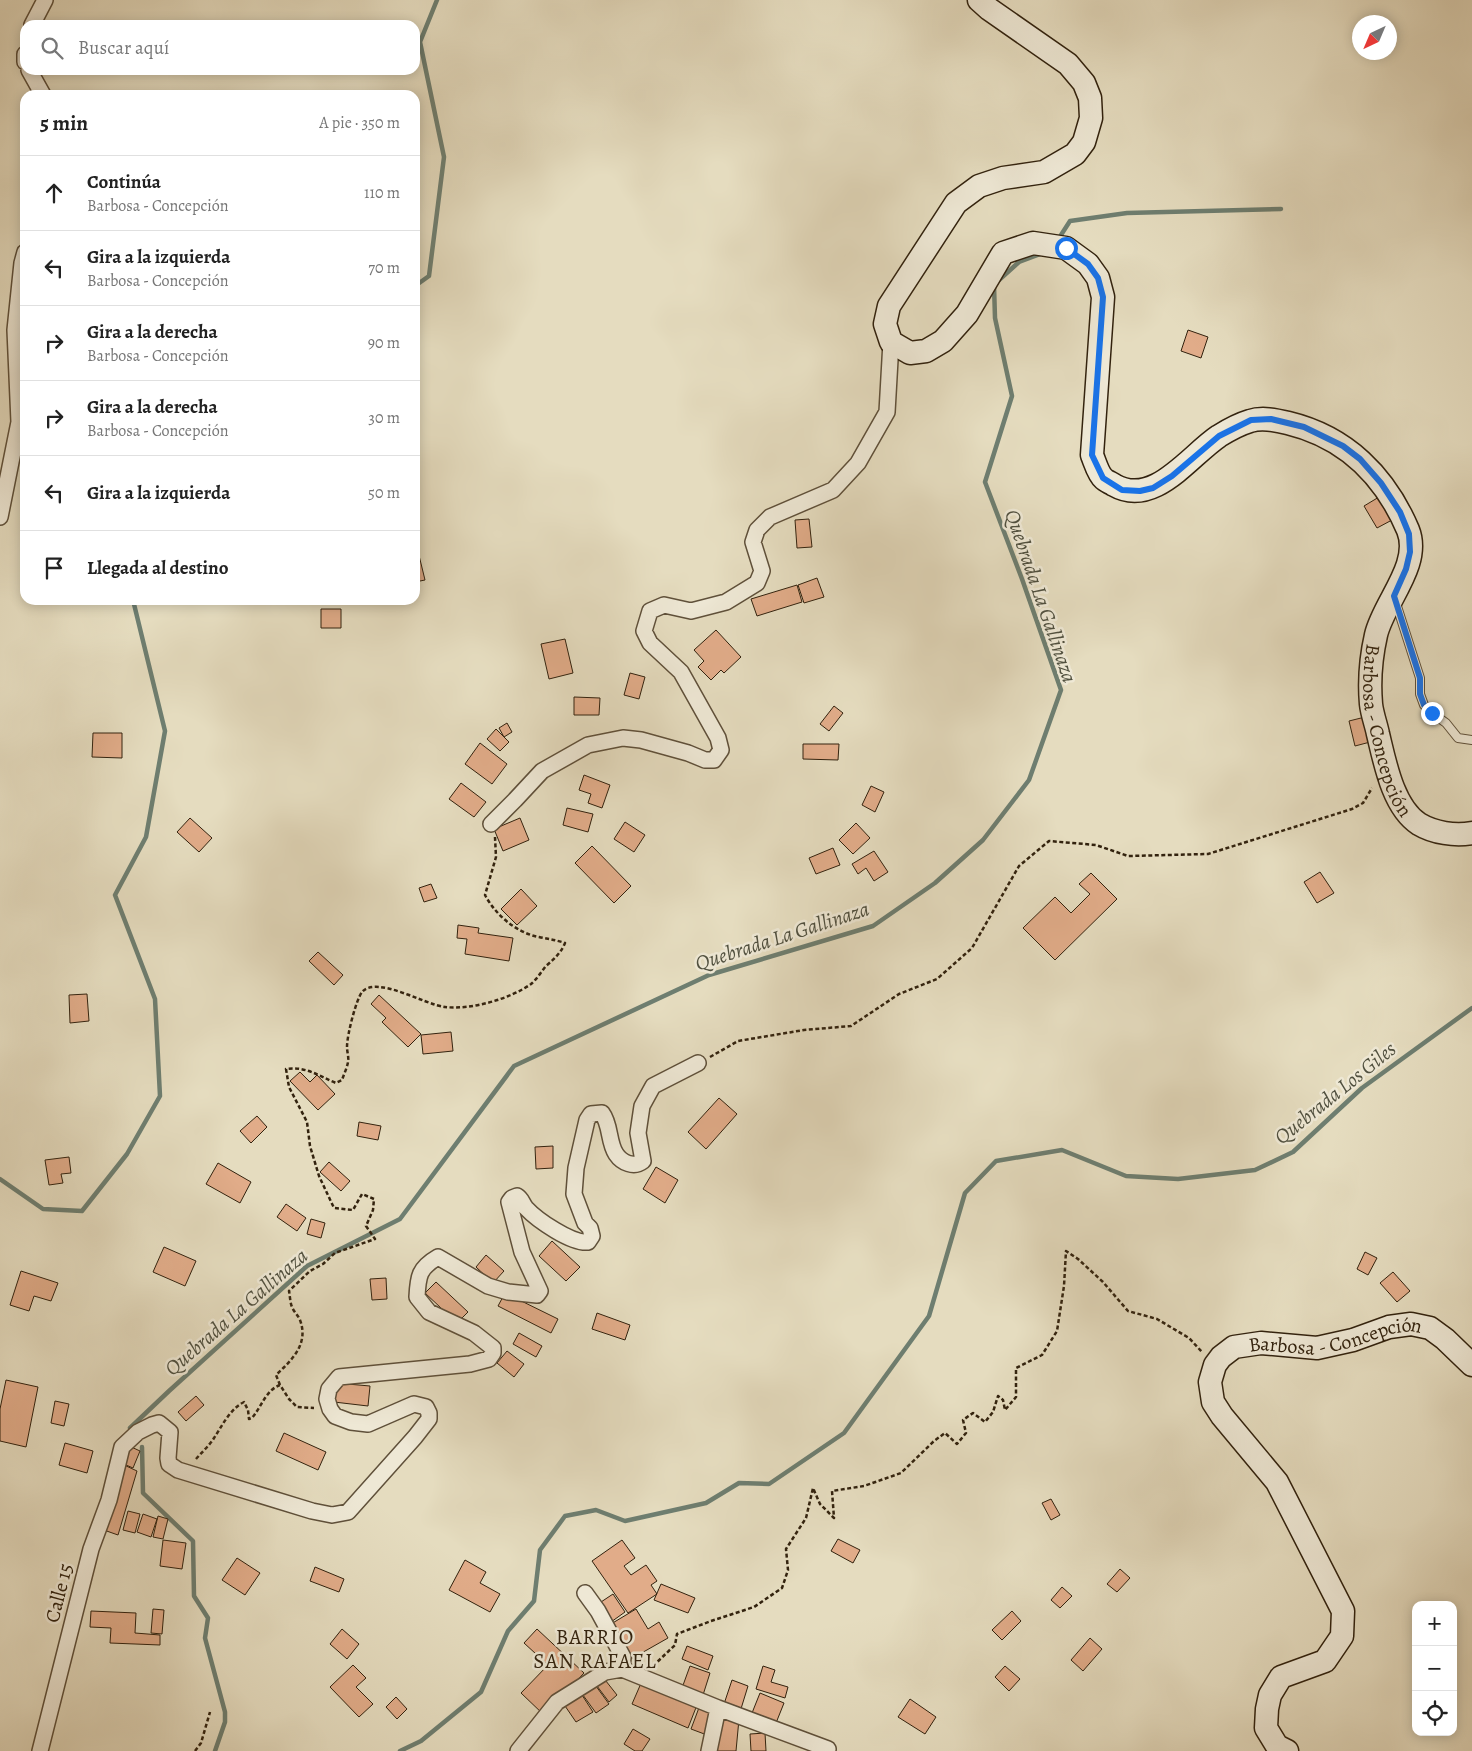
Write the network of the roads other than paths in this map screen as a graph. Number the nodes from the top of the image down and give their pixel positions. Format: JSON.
{"nodes":[{"id":1,"x":45,"y":0,"type":"edge"},
{"id":2,"x":979,"y":0,"type":"edge"},
{"id":3,"x":35,"y":20,"type":"edge"},
{"id":4,"x":32,"y":75,"type":"edge"},
{"id":5,"x":40,"y":90,"type":"edge"},
{"id":6,"x":20,"y":282,"type":"edge"},
{"id":7,"x":892,"y":342,"type":"junction"},
{"id":8,"x":0,"y":518,"type":"edge"},
{"id":9,"x":1394,"y":596,"type":"junction"},
{"id":10,"x":1472,"y":740,"type":"edge"},
{"id":11,"x":491,"y":824,"type":"road end"},
{"id":12,"x":1472,"y":833,"type":"edge"},
{"id":13,"x":698,"y":1063,"type":"road end"},
{"id":14,"x":1472,"y":1365,"type":"edge"},
{"id":15,"x":585,"y":1593,"type":"dead end"},
{"id":16,"x":622,"y":1669,"type":"junction"},
{"id":17,"x":718,"y":1708,"type":"junction"},
{"id":18,"x":828,"y":1748,"type":"dead end"},
{"id":19,"x":40,"y":1751,"type":"edge"},
{"id":20,"x":518,"y":1751,"type":"edge"},
{"id":21,"x":708,"y":1751,"type":"edge"},
{"id":22,"x":1287,"y":1751,"type":"edge"}],
"edges":[{"from":1,"to":3,"type":"street"},
{"from":2,"to":7,"type":"main road"},
{"from":4,"to":5,"type":"street"},
{"from":6,"to":8,"type":"street"},
{"from":7,"to":9,"type":"main road","name":"Barbosa - Concepción"},
{"from":7,"to":11,"type":"street"},
{"from":9,"to":10,"type":"lane"},
{"from":9,"to":12,"type":"main road","name":"Barbosa - Concepción"},
{"from":13,"to":19,"type":"street","name":"Calle 15"},
{"from":14,"to":22,"type":"main road","name":"Barbosa - Concepción"},
{"from":15,"to":16,"type":"street"},
{"from":16,"to":17,"type":"street"},
{"from":16,"to":20,"type":"street"},
{"from":17,"to":18,"type":"street"},
{"from":17,"to":21,"type":"street"}]}
